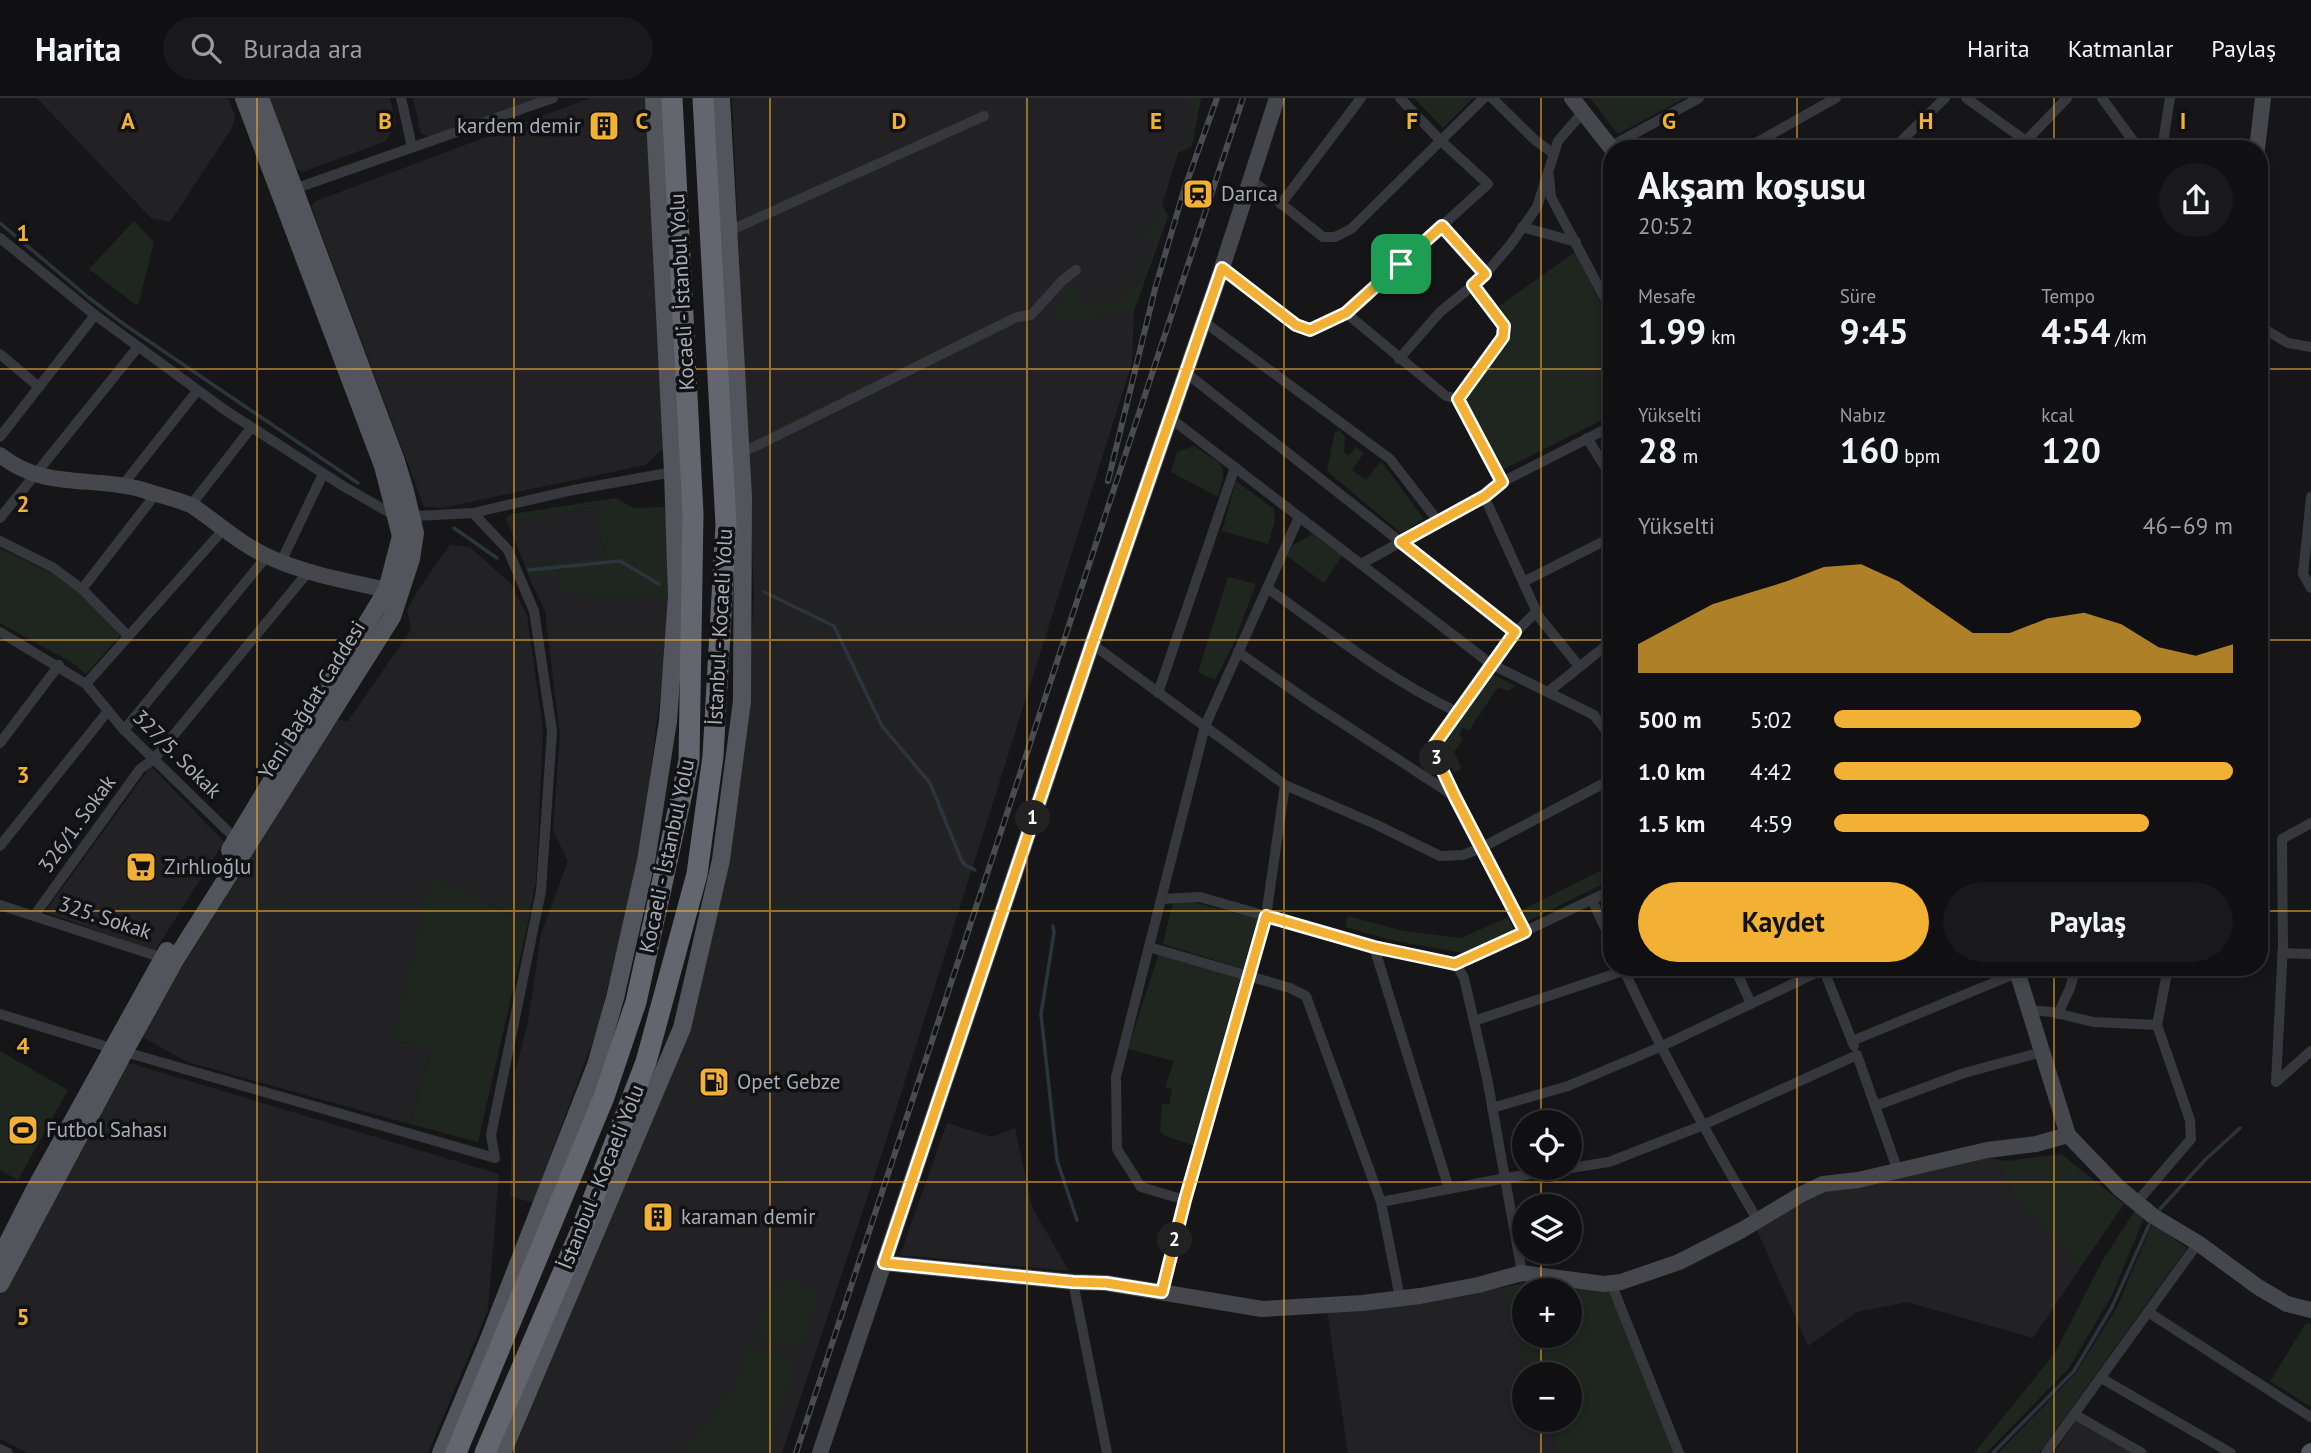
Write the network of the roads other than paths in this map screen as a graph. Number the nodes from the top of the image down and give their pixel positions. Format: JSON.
{"nodes":[{"id":1,"x":244,"y":98,"type":"edge"},
{"id":2,"x":260,"y":98,"type":"edge"},
{"id":3,"x":401,"y":98,"type":"edge"},
{"id":4,"x":553,"y":98,"type":"edge"},
{"id":5,"x":654,"y":98,"type":"edge"},
{"id":6,"x":672,"y":98,"type":"edge"},
{"id":7,"x":702,"y":98,"type":"edge"},
{"id":8,"x":721,"y":98,"type":"edge"},
{"id":9,"x":1277,"y":98,"type":"edge"},
{"id":10,"x":1361,"y":98,"type":"edge"},
{"id":11,"x":1401,"y":98,"type":"edge"},
{"id":12,"x":1484,"y":98,"type":"edge"},
{"id":13,"x":1492,"y":98,"type":"edge"},
{"id":14,"x":1572,"y":98,"type":"edge"},
{"id":15,"x":1699,"y":98,"type":"edge"},
{"id":16,"x":1836,"y":98,"type":"edge"},
{"id":17,"x":1945,"y":98,"type":"edge"},
{"id":18,"x":1966,"y":98,"type":"edge"},
{"id":19,"x":2067,"y":98,"type":"edge"},
{"id":20,"x":2102,"y":98,"type":"edge"},
{"id":21,"x":2171,"y":98,"type":"edge"},
{"id":22,"x":2263,"y":98,"type":"edge"},
{"id":23,"x":1583,"y":112,"type":"junction"},
{"id":24,"x":984,"y":116,"type":"dead end"},
{"id":25,"x":1440,"y":140,"type":"junction"},
{"id":26,"x":1605,"y":140,"type":"edge"},
{"id":27,"x":1625,"y":140,"type":"edge"},
{"id":28,"x":1761,"y":140,"type":"edge"},
{"id":29,"x":1902,"y":140,"type":"edge"},
{"id":30,"x":2024,"y":140,"type":"edge"},
{"id":31,"x":2026,"y":140,"type":"edge"},
{"id":32,"x":2132,"y":140,"type":"edge"},
{"id":33,"x":2164,"y":140,"type":"edge"},
{"id":34,"x":2258,"y":140,"type":"edge"},
{"id":35,"x":412,"y":147,"type":"junction"},
{"id":36,"x":1554,"y":154,"type":"junction"},
{"id":37,"x":1548,"y":171,"type":"junction"},
{"id":38,"x":1250,"y":179,"type":"junction"},
{"id":39,"x":293,"y":189,"type":"junction"},
{"id":40,"x":1281,"y":204,"type":"junction"},
{"id":41,"x":1442,"y":226,"type":"junction"},
{"id":42,"x":1522,"y":227,"type":"junction"},
{"id":43,"x":729,"y":231,"type":"junction"},
{"id":44,"x":0,"y":238,"type":"edge"},
{"id":45,"x":1576,"y":242,"type":"junction"},
{"id":46,"x":1222,"y":268,"type":"junction"},
{"id":47,"x":1076,"y":270,"type":"dead end"},
{"id":48,"x":1485,"y":274,"type":"junction"},
{"id":49,"x":1473,"y":285,"type":"junction"},
{"id":50,"x":1603,"y":294,"type":"edge"},
{"id":51,"x":1346,"y":313,"type":"junction"},
{"id":52,"x":94,"y":314,"type":"junction"},
{"id":53,"x":1203,"y":321,"type":"junction"},
{"id":54,"x":2268,"y":331,"type":"edge"},
{"id":55,"x":138,"y":347,"type":"junction"},
{"id":56,"x":2311,"y":347,"type":"edge"},
{"id":57,"x":0,"y":354,"type":"edge"},
{"id":58,"x":1399,"y":359,"type":"junction"},
{"id":59,"x":1185,"y":372,"type":"junction"},
{"id":60,"x":39,"y":387,"type":"junction"},
{"id":61,"x":197,"y":391,"type":"junction"},
{"id":62,"x":1458,"y":399,"type":"junction"},
{"id":63,"x":1169,"y":417,"type":"junction"},
{"id":64,"x":251,"y":428,"type":"junction"},
{"id":65,"x":1603,"y":430,"type":"edge"},
{"id":66,"x":0,"y":437,"type":"edge"},
{"id":67,"x":1587,"y":438,"type":"junction"},
{"id":68,"x":741,"y":450,"type":"junction"},
{"id":69,"x":0,"y":455,"type":"edge"},
{"id":70,"x":1603,"y":464,"type":"edge"},
{"id":71,"x":1235,"y":467,"type":"junction"},
{"id":72,"x":673,"y":472,"type":"junction"},
{"id":73,"x":323,"y":474,"type":"junction"},
{"id":74,"x":35,"y":475,"type":"junction"},
{"id":75,"x":1502,"y":482,"type":"junction"},
{"id":76,"x":122,"y":486,"type":"junction"},
{"id":77,"x":155,"y":495,"type":"junction"},
{"id":78,"x":1485,"y":496,"type":"junction"},
{"id":79,"x":2311,"y":497,"type":"edge"},
{"id":80,"x":191,"y":505,"type":"junction"},
{"id":81,"x":473,"y":513,"type":"junction"},
{"id":82,"x":404,"y":516,"type":"junction"},
{"id":83,"x":1299,"y":517,"type":"junction"},
{"id":84,"x":0,"y":518,"type":"edge"},
{"id":85,"x":1438,"y":522,"type":"junction"},
{"id":86,"x":223,"y":530,"type":"junction"},
{"id":87,"x":0,"y":541,"type":"edge"},
{"id":88,"x":1401,"y":542,"type":"junction"},
{"id":89,"x":1603,"y":542,"type":"edge"},
{"id":90,"x":274,"y":559,"type":"junction"},
{"id":91,"x":1361,"y":564,"type":"junction"},
{"id":92,"x":308,"y":572,"type":"junction"},
{"id":93,"x":1523,"y":582,"type":"junction"},
{"id":94,"x":1267,"y":587,"type":"junction"},
{"id":95,"x":2311,"y":588,"type":"edge"},
{"id":96,"x":82,"y":589,"type":"junction"},
{"id":97,"x":387,"y":590,"type":"junction"},
{"id":98,"x":1536,"y":612,"type":"junction"},
{"id":99,"x":0,"y":632,"type":"edge"},
{"id":100,"x":1515,"y":632,"type":"junction"},
{"id":101,"x":128,"y":636,"type":"junction"},
{"id":102,"x":1092,"y":644,"type":"junction"},
{"id":103,"x":1603,"y":651,"type":"edge"},
{"id":104,"x":1238,"y":652,"type":"junction"},
{"id":105,"x":1491,"y":664,"type":"junction"},
{"id":106,"x":59,"y":665,"type":"junction"},
{"id":107,"x":1579,"y":666,"type":"junction"},
{"id":108,"x":86,"y":684,"type":"junction"},
{"id":109,"x":1548,"y":692,"type":"junction"},
{"id":110,"x":1158,"y":693,"type":"junction"},
{"id":111,"x":108,"y":711,"type":"junction"},
{"id":112,"x":1457,"y":712,"type":"junction"},
{"id":113,"x":1205,"y":726,"type":"junction"},
{"id":114,"x":1603,"y":727,"type":"edge"},
{"id":115,"x":124,"y":730,"type":"junction"},
{"id":116,"x":0,"y":743,"type":"edge"},
{"id":117,"x":154,"y":759,"type":"junction"},
{"id":118,"x":1603,"y":784,"type":"edge"},
{"id":119,"x":1285,"y":785,"type":"junction"},
{"id":120,"x":1455,"y":797,"type":"junction"},
{"id":121,"x":2311,"y":823,"type":"edge"},
{"id":122,"x":241,"y":844,"type":"junction"},
{"id":123,"x":0,"y":846,"type":"edge"},
{"id":124,"x":1481,"y":848,"type":"junction"},
{"id":125,"x":1603,"y":894,"type":"edge"},
{"id":126,"x":1161,"y":899,"type":"junction"},
{"id":127,"x":1592,"y":900,"type":"junction"},
{"id":128,"x":0,"y":905,"type":"edge"},
{"id":129,"x":34,"y":916,"type":"junction"},
{"id":130,"x":1266,"y":916,"type":"junction"},
{"id":131,"x":1603,"y":924,"type":"edge"},
{"id":132,"x":1525,"y":932,"type":"junction"},
{"id":133,"x":1149,"y":947,"type":"junction"},
{"id":134,"x":1374,"y":947,"type":"junction"},
{"id":135,"x":2283,"y":953,"type":"junction"},
{"id":136,"x":2311,"y":954,"type":"edge"},
{"id":137,"x":163,"y":958,"type":"junction"},
{"id":138,"x":1455,"y":964,"type":"junction"},
{"id":139,"x":1249,"y":976,"type":"junction"},
{"id":140,"x":1606,"y":976,"type":"edge"},
{"id":141,"x":1630,"y":976,"type":"edge"},
{"id":142,"x":1739,"y":976,"type":"edge"},
{"id":143,"x":1809,"y":976,"type":"edge"},
{"id":144,"x":1826,"y":976,"type":"edge"},
{"id":145,"x":2004,"y":976,"type":"edge"},
{"id":146,"x":2018,"y":976,"type":"edge"},
{"id":147,"x":2074,"y":976,"type":"edge"},
{"id":148,"x":2166,"y":976,"type":"edge"},
{"id":149,"x":1751,"y":1004,"type":"junction"},
{"id":150,"x":2030,"y":1010,"type":"junction"},
{"id":151,"x":0,"y":1014,"type":"edge"},
{"id":152,"x":2058,"y":1014,"type":"junction"},
{"id":153,"x":1474,"y":1021,"type":"junction"},
{"id":154,"x":2157,"y":1025,"type":"junction"},
{"id":155,"x":1852,"y":1041,"type":"junction"},
{"id":156,"x":1660,"y":1046,"type":"junction"},
{"id":157,"x":117,"y":1050,"type":"junction"},
{"id":158,"x":2311,"y":1051,"type":"edge"},
{"id":159,"x":2042,"y":1052,"type":"junction"},
{"id":160,"x":1857,"y":1055,"type":"junction"},
{"id":161,"x":1875,"y":1106,"type":"junction"},
{"id":162,"x":1492,"y":1108,"type":"junction"},
{"id":163,"x":1701,"y":1126,"type":"junction"},
{"id":164,"x":2068,"y":1135,"type":"junction"},
{"id":165,"x":1898,"y":1171,"type":"junction"},
{"id":166,"x":1506,"y":1178,"type":"junction"},
{"id":167,"x":1448,"y":1189,"type":"junction"},
{"id":168,"x":1185,"y":1200,"type":"junction"},
{"id":169,"x":1381,"y":1202,"type":"junction"},
{"id":170,"x":2133,"y":1202,"type":"junction"},
{"id":171,"x":1758,"y":1221,"type":"junction"},
{"id":172,"x":2199,"y":1243,"type":"junction"},
{"id":173,"x":0,"y":1258,"type":"edge"},
{"id":174,"x":884,"y":1263,"type":"junction"},
{"id":175,"x":1522,"y":1273,"type":"junction"},
{"id":176,"x":1073,"y":1282,"type":"junction"},
{"id":177,"x":1611,"y":1283,"type":"junction"},
{"id":178,"x":0,"y":1284,"type":"edge"},
{"id":179,"x":1162,"y":1292,"type":"junction"},
{"id":180,"x":1400,"y":1298,"type":"junction"},
{"id":181,"x":2311,"y":1310,"type":"edge"},
{"id":182,"x":2148,"y":1312,"type":"junction"},
{"id":183,"x":2101,"y":1378,"type":"junction"},
{"id":184,"x":2074,"y":1414,"type":"junction"},
{"id":185,"x":2311,"y":1417,"type":"edge"},
{"id":186,"x":0,"y":1449,"type":"edge"},
{"id":187,"x":8,"y":1453,"type":"edge"},
{"id":188,"x":441,"y":1453,"type":"edge"},
{"id":189,"x":456,"y":1453,"type":"edge"},
{"id":190,"x":485,"y":1453,"type":"edge"},
{"id":191,"x":502,"y":1453,"type":"edge"},
{"id":192,"x":820,"y":1453,"type":"edge"},
{"id":193,"x":1107,"y":1453,"type":"edge"},
{"id":194,"x":1679,"y":1453,"type":"edge"},
{"id":195,"x":2046,"y":1453,"type":"edge"},
{"id":196,"x":2143,"y":1453,"type":"edge"},
{"id":197,"x":2231,"y":1453,"type":"edge"}],
"edges":[{"from":1,"to":82,"type":"main road","name":"Yeni Bağdat Caddesi"},
{"from":2,"to":39,"type":"main road","name":"Yeni Bağdat Caddesi"},
{"from":3,"to":35,"type":"street"},
{"from":4,"to":35,"type":"street"},
{"from":5,"to":72,"type":"main road"},
{"from":6,"to":189,"type":"highway","name":"Kocaeli - İstanbul Yolu"},
{"from":7,"to":190,"type":"highway","name":"İstanbul - Kocaeli Yolu"},
{"from":8,"to":43,"type":"main road"},
{"from":9,"to":38,"type":"street"},
{"from":10,"to":40,"type":"street"},
{"from":11,"to":25,"type":"street"},
{"from":12,"to":25,"type":"street"},
{"from":13,"to":36,"type":"street"},
{"from":14,"to":23,"type":"street"},
{"from":15,"to":27,"type":"street"},
{"from":16,"to":28,"type":"street"},
{"from":17,"to":29,"type":"street"},
{"from":18,"to":30,"type":"street"},
{"from":19,"to":31,"type":"street"},
{"from":20,"to":32,"type":"street"},
{"from":21,"to":33,"type":"street"},
{"from":22,"to":34,"type":"street"},
{"from":23,"to":26,"type":"street"},
{"from":23,"to":36,"type":"street"},
{"from":24,"to":43,"type":"street"},
{"from":25,"to":40,"type":"street"},
{"from":25,"to":41,"type":"street"},
{"from":35,"to":39,"type":"street"},
{"from":36,"to":37,"type":"street"},
{"from":37,"to":42,"type":"street"},
{"from":37,"to":45,"type":"street"},
{"from":38,"to":40,"type":"street"},
{"from":38,"to":46,"type":"street"},
{"from":39,"to":82,"type":"main road","name":"Yeni Bağdat Caddesi"},
{"from":41,"to":48,"type":"street"},
{"from":41,"to":51,"type":"street"},
{"from":42,"to":45,"type":"street"},
{"from":42,"to":48,"type":"street"},
{"from":43,"to":68,"type":"main road"},
{"from":44,"to":52,"type":"street"},
{"from":45,"to":50,"type":"street"},
{"from":46,"to":51,"type":"street"},
{"from":46,"to":53,"type":"street"},
{"from":47,"to":68,"type":"street"},
{"from":48,"to":49,"type":"street"},
{"from":49,"to":58,"type":"street"},
{"from":49,"to":62,"type":"street"},
{"from":51,"to":58,"type":"street"},
{"from":52,"to":55,"type":"street"},
{"from":52,"to":60,"type":"street"},
{"from":53,"to":59,"type":"street"},
{"from":53,"to":85,"type":"street"},
{"from":54,"to":56,"type":"street"},
{"from":55,"to":61,"type":"street"},
{"from":55,"to":74,"type":"street"},
{"from":57,"to":60,"type":"street"},
{"from":58,"to":62,"type":"street"},
{"from":59,"to":63,"type":"street"},
{"from":59,"to":88,"type":"street"},
{"from":60,"to":66,"type":"street"},
{"from":61,"to":64,"type":"street"},
{"from":61,"to":76,"type":"street"},
{"from":62,"to":75,"type":"street"},
{"from":63,"to":71,"type":"street"},
{"from":63,"to":102,"type":"street"},
{"from":64,"to":73,"type":"street"},
{"from":64,"to":80,"type":"street"},
{"from":65,"to":67,"type":"street"},
{"from":67,"to":70,"type":"street"},
{"from":67,"to":75,"type":"street"},
{"from":68,"to":191,"type":"main road"},
{"from":69,"to":74,"type":"street"},
{"from":71,"to":83,"type":"street"},
{"from":71,"to":110,"type":"street"},
{"from":72,"to":81,"type":"street"},
{"from":72,"to":188,"type":"main road"},
{"from":73,"to":82,"type":"street"},
{"from":73,"to":90,"type":"street"},
{"from":74,"to":76,"type":"street"},
{"from":74,"to":84,"type":"street"},
{"from":75,"to":78,"type":"street"},
{"from":76,"to":77,"type":"street"},
{"from":77,"to":80,"type":"street"},
{"from":77,"to":96,"type":"street"},
{"from":78,"to":85,"type":"street"},
{"from":78,"to":93,"type":"street"},
{"from":79,"to":95,"type":"street"},
{"from":80,"to":86,"type":"street"},
{"from":81,"to":82,"type":"street"},
{"from":81,"to":157,"type":"street"},
{"from":82,"to":97,"type":"main road","name":"Yeni Bağdat Caddesi"},
{"from":82,"to":122,"type":"main road","name":"Yeni Bağdat Caddesi"},
{"from":83,"to":91,"type":"street"},
{"from":83,"to":94,"type":"street"},
{"from":85,"to":88,"type":"street"},
{"from":86,"to":90,"type":"street"},
{"from":86,"to":101,"type":"street"},
{"from":87,"to":96,"type":"street"},
{"from":88,"to":91,"type":"street"},
{"from":88,"to":100,"type":"street"},
{"from":89,"to":93,"type":"street"},
{"from":90,"to":92,"type":"street"},
{"from":90,"to":115,"type":"street"},
{"from":91,"to":105,"type":"street"},
{"from":92,"to":97,"type":"street"},
{"from":92,"to":117,"type":"street","name":"326/1. Sokak"},
{"from":93,"to":98,"type":"street"},
{"from":94,"to":104,"type":"street"},
{"from":94,"to":112,"type":"street"},
{"from":96,"to":101,"type":"street"},
{"from":97,"to":122,"type":"main road","name":"Yeni Bağdat Caddesi"},
{"from":98,"to":100,"type":"street"},
{"from":98,"to":107,"type":"street"},
{"from":99,"to":106,"type":"street","name":"327/5. Sokak"},
{"from":100,"to":105,"type":"street"},
{"from":101,"to":108,"type":"street"},
{"from":102,"to":110,"type":"street"},
{"from":102,"to":174,"type":"street"},
{"from":103,"to":107,"type":"street"},
{"from":104,"to":113,"type":"street"},
{"from":104,"to":120,"type":"street"},
{"from":105,"to":109,"type":"street"},
{"from":105,"to":112,"type":"street"},
{"from":106,"to":108,"type":"street","name":"327/5. Sokak"},
{"from":106,"to":116,"type":"street"},
{"from":107,"to":109,"type":"street"},
{"from":108,"to":111,"type":"street","name":"327/5. Sokak"},
{"from":109,"to":114,"type":"street"},
{"from":110,"to":113,"type":"street"},
{"from":111,"to":115,"type":"street","name":"327/5. Sokak"},
{"from":111,"to":123,"type":"street"},
{"from":112,"to":120,"type":"street"},
{"from":113,"to":119,"type":"street"},
{"from":113,"to":126,"type":"street"},
{"from":115,"to":117,"type":"street","name":"327/5. Sokak"},
{"from":117,"to":122,"type":"street","name":"327/5. Sokak"},
{"from":117,"to":129,"type":"street","name":"326/1. Sokak"},
{"from":118,"to":124,"type":"street"},
{"from":119,"to":124,"type":"street"},
{"from":119,"to":130,"type":"street"},
{"from":120,"to":124,"type":"street"},
{"from":121,"to":135,"type":"street"},
{"from":122,"to":137,"type":"main road","name":"Yeni Bağdat Caddesi"},
{"from":122,"to":157,"type":"main road","name":"Yeni Bağdat Caddesi"},
{"from":124,"to":132,"type":"street"},
{"from":125,"to":127,"type":"street"},
{"from":126,"to":130,"type":"street"},
{"from":126,"to":133,"type":"street"},
{"from":127,"to":131,"type":"street"},
{"from":127,"to":132,"type":"street"},
{"from":128,"to":129,"type":"street","name":"325. Sokak"},
{"from":129,"to":137,"type":"street","name":"325. Sokak"},
{"from":130,"to":134,"type":"street"},
{"from":130,"to":139,"type":"street"},
{"from":132,"to":138,"type":"street"},
{"from":133,"to":139,"type":"street"},
{"from":133,"to":168,"type":"street"},
{"from":134,"to":138,"type":"street"},
{"from":134,"to":167,"type":"street"},
{"from":135,"to":136,"type":"street"},
{"from":135,"to":158,"type":"street"},
{"from":137,"to":157,"type":"main road","name":"Yeni Bağdat Caddesi"},
{"from":138,"to":153,"type":"street"},
{"from":139,"to":168,"type":"street"},
{"from":139,"to":169,"type":"street"},
{"from":140,"to":153,"type":"street"},
{"from":141,"to":156,"type":"street"},
{"from":142,"to":149,"type":"street"},
{"from":143,"to":149,"type":"street"},
{"from":144,"to":155,"type":"street"},
{"from":145,"to":155,"type":"street"},
{"from":146,"to":150,"type":"street"},
{"from":147,"to":152,"type":"street"},
{"from":148,"to":154,"type":"street"},
{"from":149,"to":156,"type":"street"},
{"from":150,"to":152,"type":"street"},
{"from":150,"to":159,"type":"street"},
{"from":151,"to":157,"type":"street"},
{"from":152,"to":154,"type":"street"},
{"from":153,"to":162,"type":"street"},
{"from":154,"to":170,"type":"street"},
{"from":155,"to":160,"type":"street"},
{"from":156,"to":162,"type":"street"},
{"from":156,"to":163,"type":"street"},
{"from":157,"to":173,"type":"main road","name":"Yeni Bağdat Caddesi"},
{"from":157,"to":178,"type":"main road","name":"Yeni Bağdat Caddesi"},
{"from":159,"to":161,"type":"street"},
{"from":159,"to":164,"type":"street"},
{"from":160,"to":161,"type":"street"},
{"from":160,"to":163,"type":"street"},
{"from":161,"to":165,"type":"street"},
{"from":162,"to":166,"type":"street"},
{"from":163,"to":166,"type":"street"},
{"from":163,"to":171,"type":"street"},
{"from":164,"to":165,"type":"street"},
{"from":164,"to":170,"type":"street"},
{"from":165,"to":171,"type":"street"},
{"from":166,"to":167,"type":"street"},
{"from":166,"to":175,"type":"street"},
{"from":167,"to":169,"type":"street"},
{"from":168,"to":179,"type":"street"},
{"from":169,"to":180,"type":"street"},
{"from":170,"to":172,"type":"street"},
{"from":171,"to":177,"type":"street"},
{"from":172,"to":181,"type":"street"},
{"from":172,"to":182,"type":"street"},
{"from":174,"to":176,"type":"street"},
{"from":174,"to":192,"type":"street"},
{"from":175,"to":177,"type":"street"},
{"from":175,"to":180,"type":"street"},
{"from":176,"to":179,"type":"street"},
{"from":176,"to":193,"type":"street"},
{"from":177,"to":194,"type":"street"},
{"from":179,"to":180,"type":"street"},
{"from":182,"to":183,"type":"street"},
{"from":182,"to":185,"type":"street"},
{"from":183,"to":184,"type":"street"},
{"from":183,"to":197,"type":"street"},
{"from":184,"to":195,"type":"street"},
{"from":184,"to":196,"type":"street"},
{"from":186,"to":187,"type":"street"}]}
